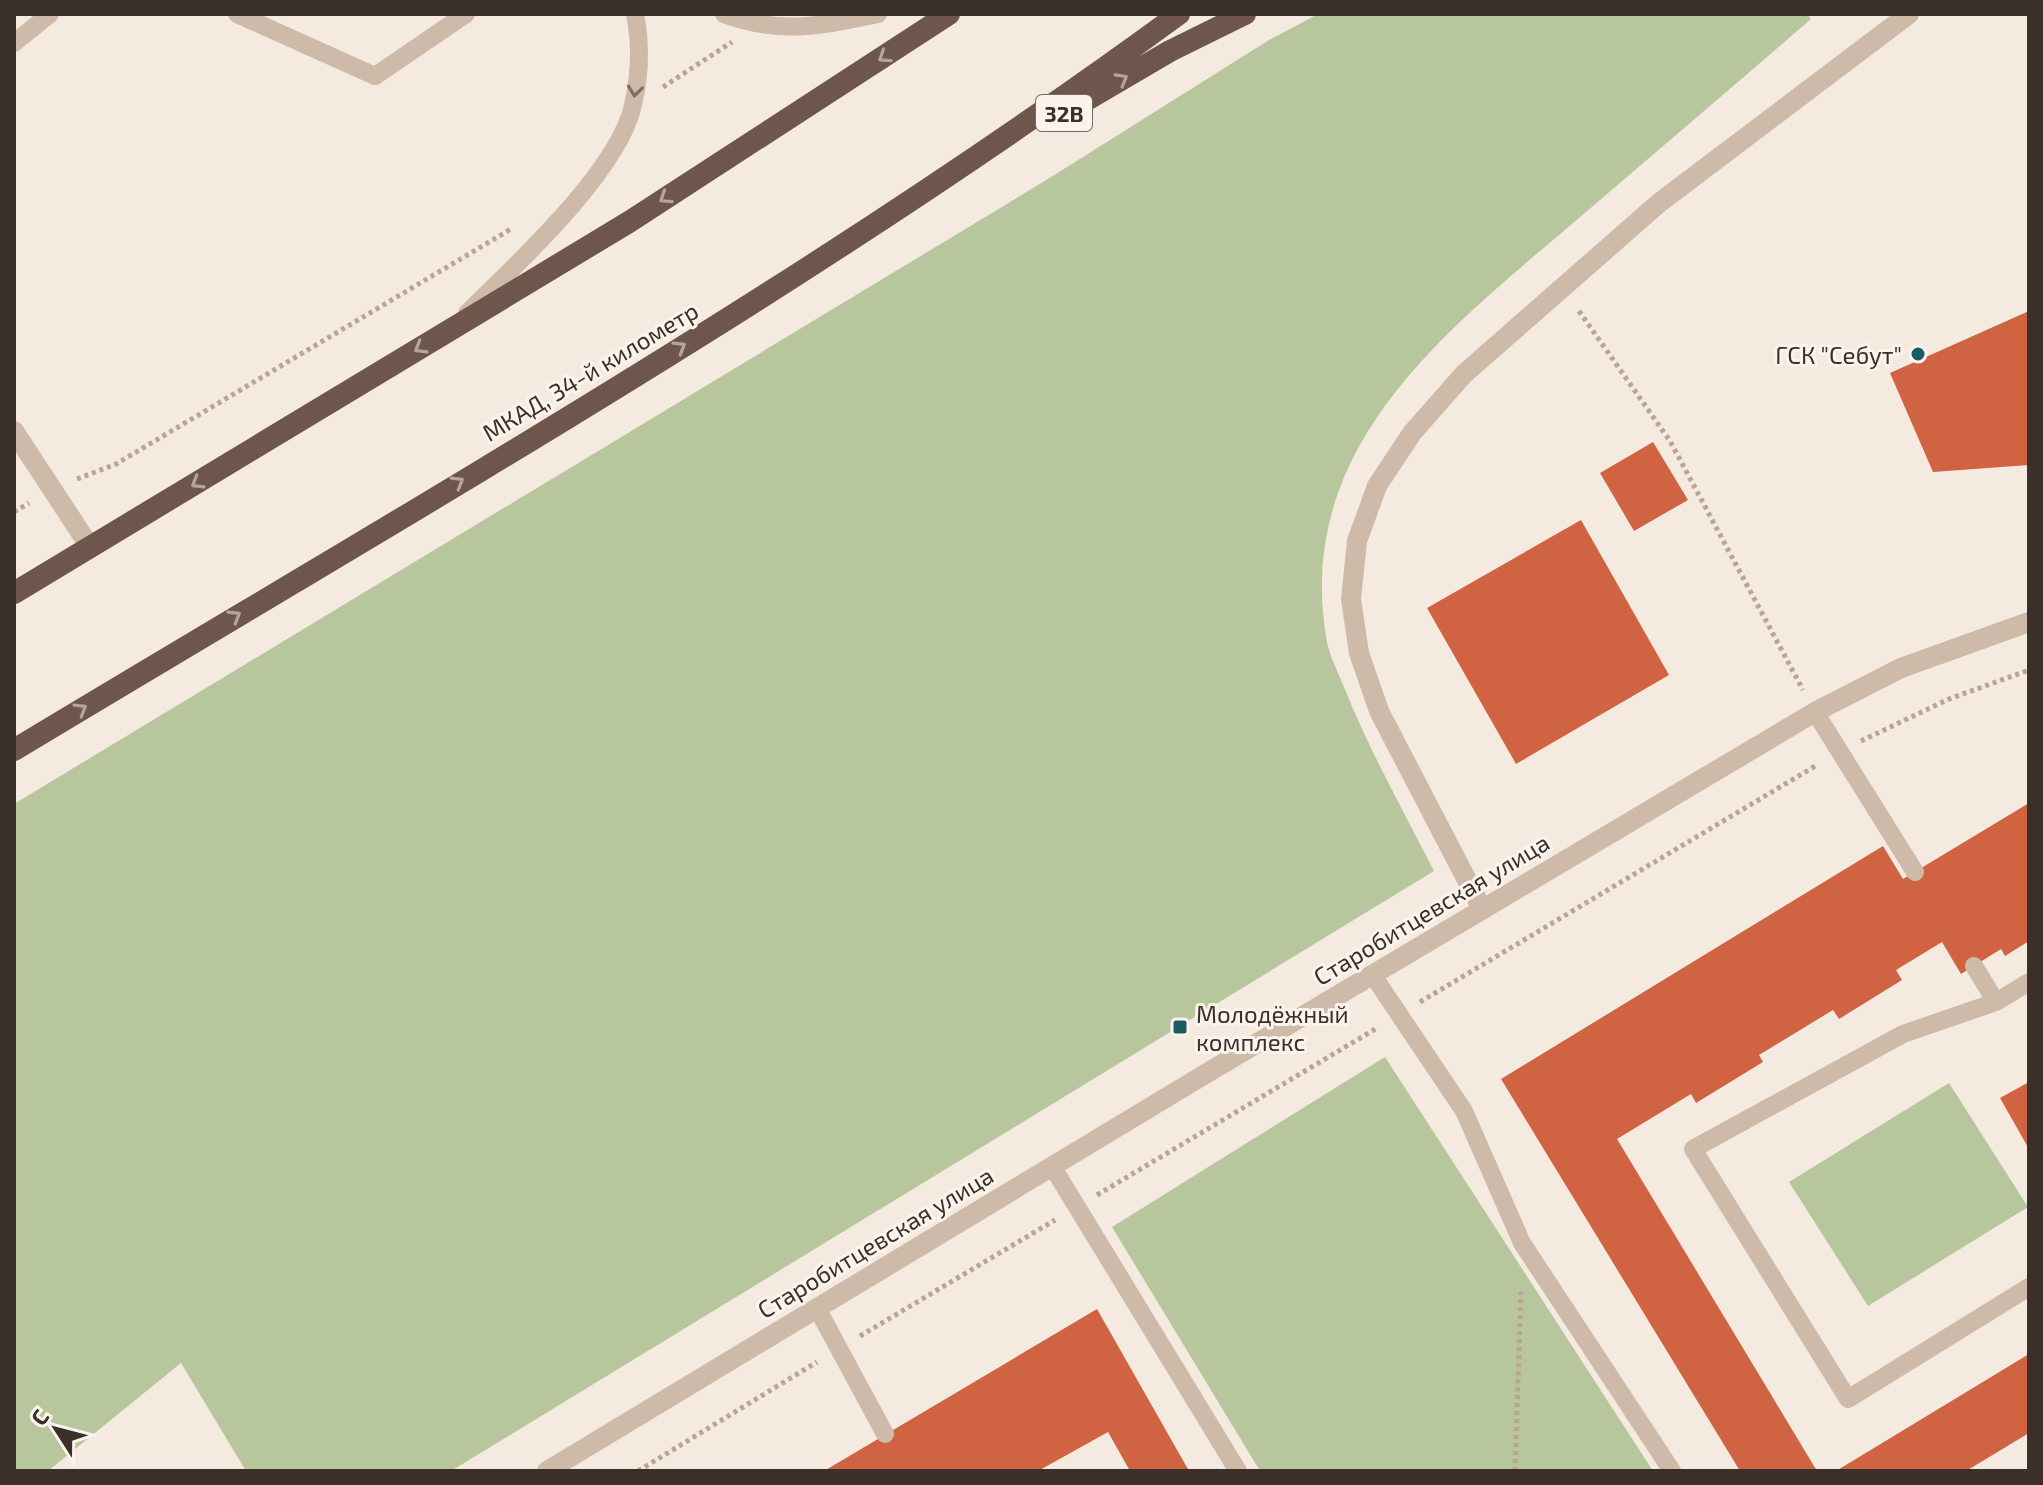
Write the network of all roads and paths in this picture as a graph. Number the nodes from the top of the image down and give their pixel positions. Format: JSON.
{"nodes":[{"id":1,"x":50,"y":14,"type":"edge"},
{"id":2,"x":237,"y":14,"type":"edge"},
{"id":3,"x":466,"y":14,"type":"edge"},
{"id":4,"x":635,"y":14,"type":"edge"},
{"id":5,"x":724,"y":14,"type":"edge"},
{"id":6,"x":878,"y":14,"type":"edge"},
{"id":7,"x":949,"y":14,"type":"edge"},
{"id":8,"x":1179,"y":14,"type":"edge"},
{"id":9,"x":1245,"y":14,"type":"edge"},
{"id":10,"x":1909,"y":14,"type":"edge"},
{"id":11,"x":268,"y":18,"type":"edge"},
{"id":12,"x":758,"y":26,"type":"junction"},
{"id":13,"x":14,"y":43,"type":"edge"},
{"id":14,"x":633,"y":107,"type":"junction"},
{"id":15,"x":886,"y":217,"type":"junction"},
{"id":16,"x":523,"y":222,"type":"dead end"},
{"id":17,"x":1588,"y":302,"type":"dead end"},
{"id":18,"x":449,"y":331,"type":"junction"},
{"id":19,"x":14,"y":431,"type":"edge"},
{"id":20,"x":53,"y":489,"type":"junction"},
{"id":21,"x":14,"y":512,"type":"edge"},
{"id":22,"x":90,"y":547,"type":"junction"},
{"id":23,"x":14,"y":593,"type":"edge"},
{"id":24,"x":2029,"y":622,"type":"edge"},
{"id":25,"x":2029,"y":670,"type":"edge"},
{"id":26,"x":1815,"y":712,"type":"junction"},
{"id":27,"x":14,"y":750,"type":"edge"},
{"id":28,"x":1840,"y":751,"type":"junction"},
{"id":29,"x":1915,"y":872,"type":"dead end"},
{"id":30,"x":1482,"y":909,"type":"junction"},
{"id":31,"x":1974,"y":966,"type":"dead end"},
{"id":32,"x":1372,"y":974,"type":"junction"},
{"id":33,"x":2029,"y":982,"type":"edge"},
{"id":34,"x":1996,"y":1002,"type":"junction"},
{"id":35,"x":1399,"y":1015,"type":"junction"},
{"id":36,"x":1052,"y":1166,"type":"junction"},
{"id":37,"x":1078,"y":1207,"type":"junction"},
{"id":38,"x":1522,"y":1243,"type":"junction"},
{"id":39,"x":2029,"y":1287,"type":"edge"},
{"id":40,"x":817,"y":1308,"type":"junction"},
{"id":41,"x":841,"y":1347,"type":"junction"},
{"id":42,"x":885,"y":1434,"type":"dead end"},
{"id":43,"x":547,"y":1471,"type":"edge"},
{"id":44,"x":638,"y":1471,"type":"edge"},
{"id":45,"x":1238,"y":1471,"type":"edge"},
{"id":46,"x":1515,"y":1471,"type":"edge"},
{"id":47,"x":1672,"y":1471,"type":"edge"}],
"edges":[{"from":1,"to":13,"type":"lane"},
{"from":2,"to":11,"type":"lane"},
{"from":3,"to":11,"type":"lane"},
{"from":4,"to":14,"type":"lane","one_way":true},
{"from":5,"to":12,"type":"lane"},
{"from":6,"to":12,"type":"lane"},
{"from":7,"to":18,"type":"highway","one_way":true},
{"from":8,"to":15,"type":"highway","name":"МКАД, 34-й километр"},
{"from":15,"to":9,"type":"highway","number":"32B","one_way":true},
{"from":10,"to":30,"type":"street"},
{"from":12,"to":14,"type":"path"},
{"from":14,"to":18,"type":"lane"},
{"from":27,"to":15,"type":"highway","name":"МКАД, 34-й километр","one_way":true},
{"from":16,"to":20,"type":"path"},
{"from":17,"to":26,"type":"path"},
{"from":18,"to":22,"type":"highway","one_way":true},
{"from":19,"to":20,"type":"street"},
{"from":20,"to":21,"type":"path"},
{"from":20,"to":22,"type":"street"},
{"from":22,"to":23,"type":"highway"},
{"from":24,"to":26,"type":"street","name":"Старобитцевская улица"},
{"from":25,"to":28,"type":"path"},
{"from":26,"to":28,"type":"lane"},
{"from":26,"to":30,"type":"street","name":"Старобитцевская улица"},
{"from":28,"to":29,"type":"lane"},
{"from":28,"to":35,"type":"path"},
{"from":30,"to":32,"type":"street","name":"Старобитцевская улица"},
{"from":31,"to":34,"type":"lane"},
{"from":32,"to":35,"type":"lane"},
{"from":32,"to":36,"type":"street","name":"Старобитцевская улица"},
{"from":33,"to":34,"type":"lane"},
{"from":34,"to":39,"type":"lane"},
{"from":35,"to":37,"type":"path"},
{"from":35,"to":38,"type":"lane"},
{"from":36,"to":37,"type":"lane"},
{"from":36,"to":40,"type":"street","name":"Старобитцевская улица"},
{"from":37,"to":41,"type":"path"},
{"from":37,"to":45,"type":"lane"},
{"from":38,"to":46,"type":"path"},
{"from":38,"to":47,"type":"lane"},
{"from":40,"to":41,"type":"lane"},
{"from":40,"to":43,"type":"street","name":"Старобитцевская улица"},
{"from":41,"to":42,"type":"lane"},
{"from":41,"to":44,"type":"path"}]}
